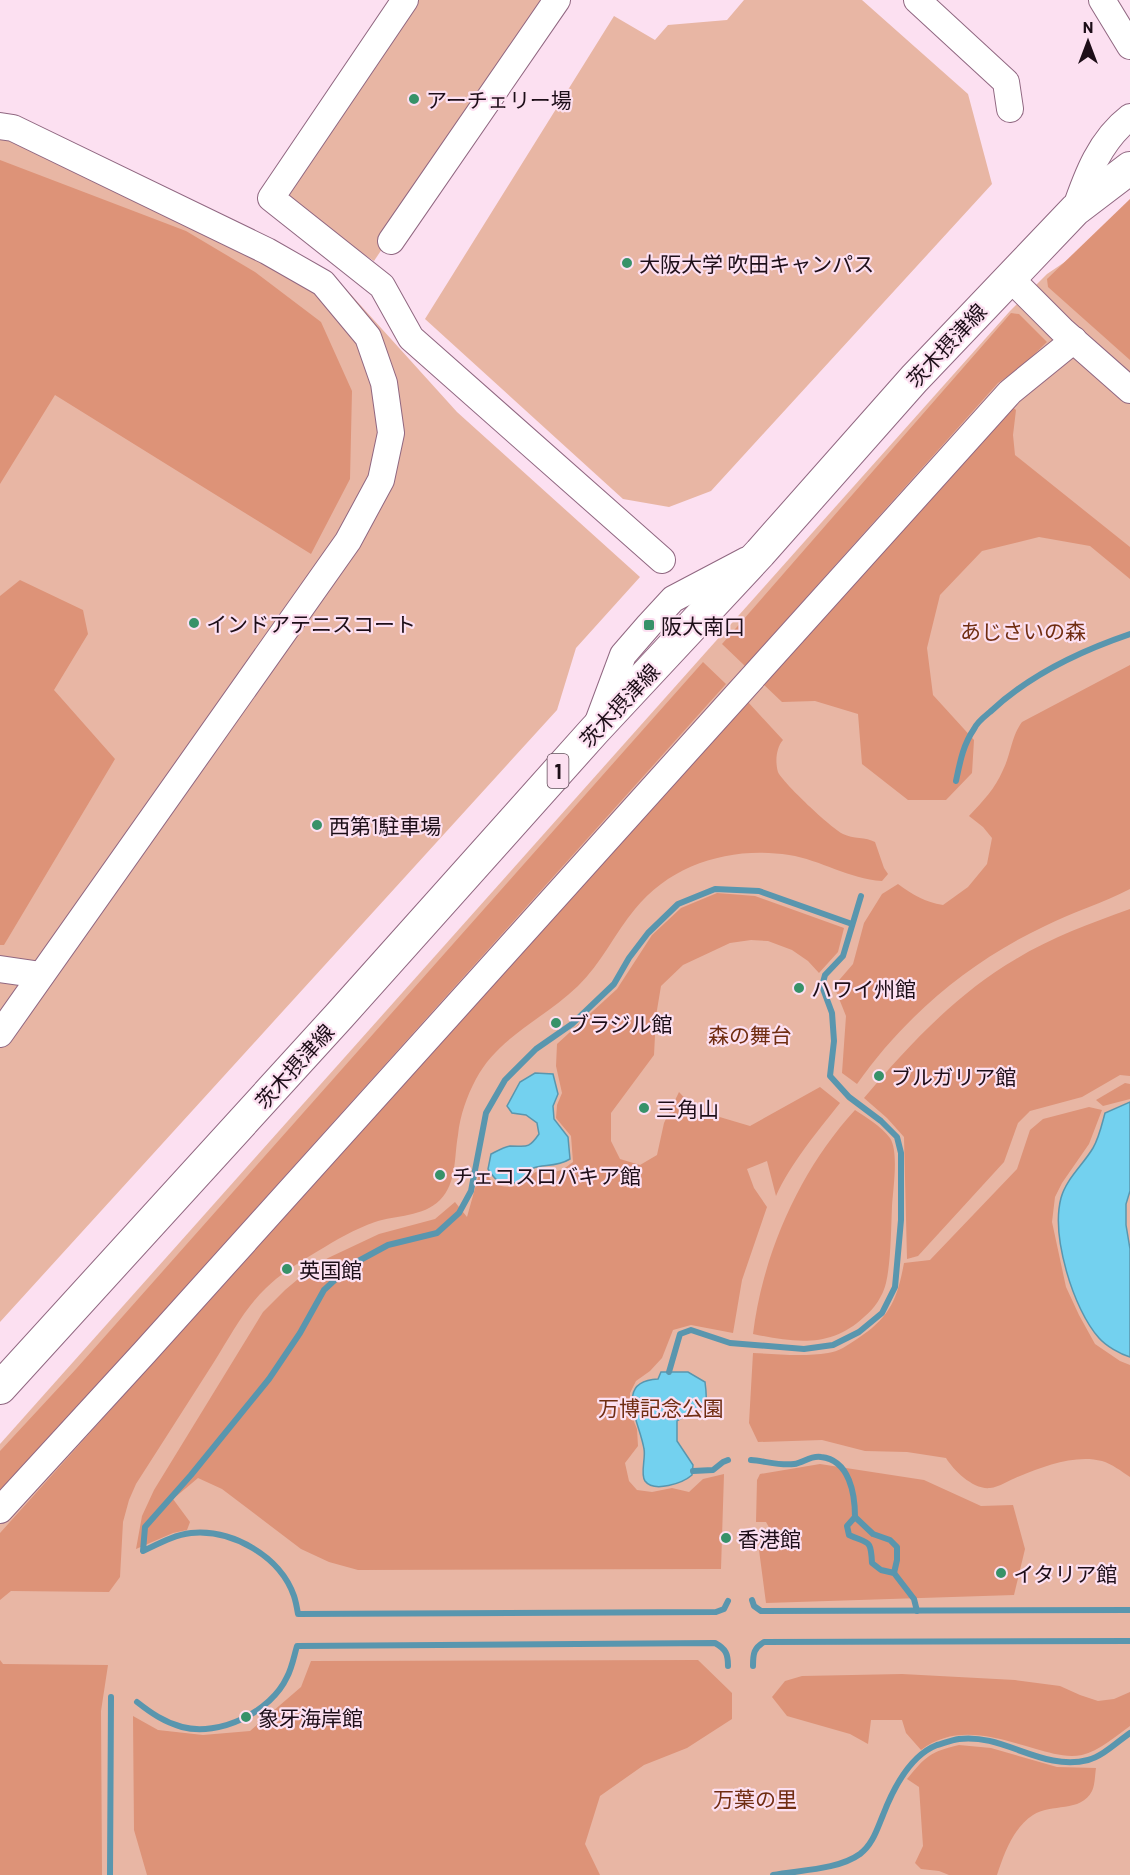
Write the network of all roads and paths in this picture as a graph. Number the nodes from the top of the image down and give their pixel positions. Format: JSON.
{"nodes":[{"id":1,"x":405,"y":0,"type":"edge"},
{"id":2,"x":557,"y":0,"type":"edge"},
{"id":3,"x":917,"y":0,"type":"edge"},
{"id":4,"x":1102,"y":0,"type":"edge"},
{"id":5,"x":1130,"y":46,"type":"edge"},
{"id":6,"x":1010,"y":109,"type":"dead end"},
{"id":7,"x":1130,"y":117,"type":"edge"},
{"id":8,"x":0,"y":126,"type":"edge"},
{"id":9,"x":1130,"y":168,"type":"edge"},
{"id":10,"x":1075,"y":210,"type":"junction"},
{"id":11,"x":391,"y":242,"type":"dead end"},
{"id":12,"x":1010,"y":278,"type":"junction"},
{"id":13,"x":1074,"y":340,"type":"junction"},
{"id":14,"x":1130,"y":390,"type":"edge"},
{"id":15,"x":662,"y":560,"type":"dead end"},
{"id":16,"x":0,"y":969,"type":"edge"},
{"id":17,"x":41,"y":975,"type":"junction"},
{"id":18,"x":0,"y":1034,"type":"edge"},
{"id":19,"x":0,"y":1388,"type":"edge"},
{"id":20,"x":0,"y":1510,"type":"edge"}],
"edges":[{"from":1,"to":15,"type":"street"},
{"from":2,"to":11,"type":"street"},
{"from":3,"to":6,"type":"street"},
{"from":4,"to":5,"type":"street"},
{"from":7,"to":10,"type":"street"},
{"from":8,"to":17,"type":"street"},
{"from":9,"to":10,"type":"main road","name":"茨木摂津線","number":"1"},
{"from":10,"to":12,"type":"main road","name":"茨木摂津線","number":"1"},
{"from":12,"to":13,"type":"street"},
{"from":12,"to":19,"type":"main road","name":"茨木摂津線","number":"1"},
{"from":13,"to":14,"type":"street"},
{"from":13,"to":20,"type":"street"},
{"from":16,"to":17,"type":"street"},
{"from":17,"to":18,"type":"street"}]}
